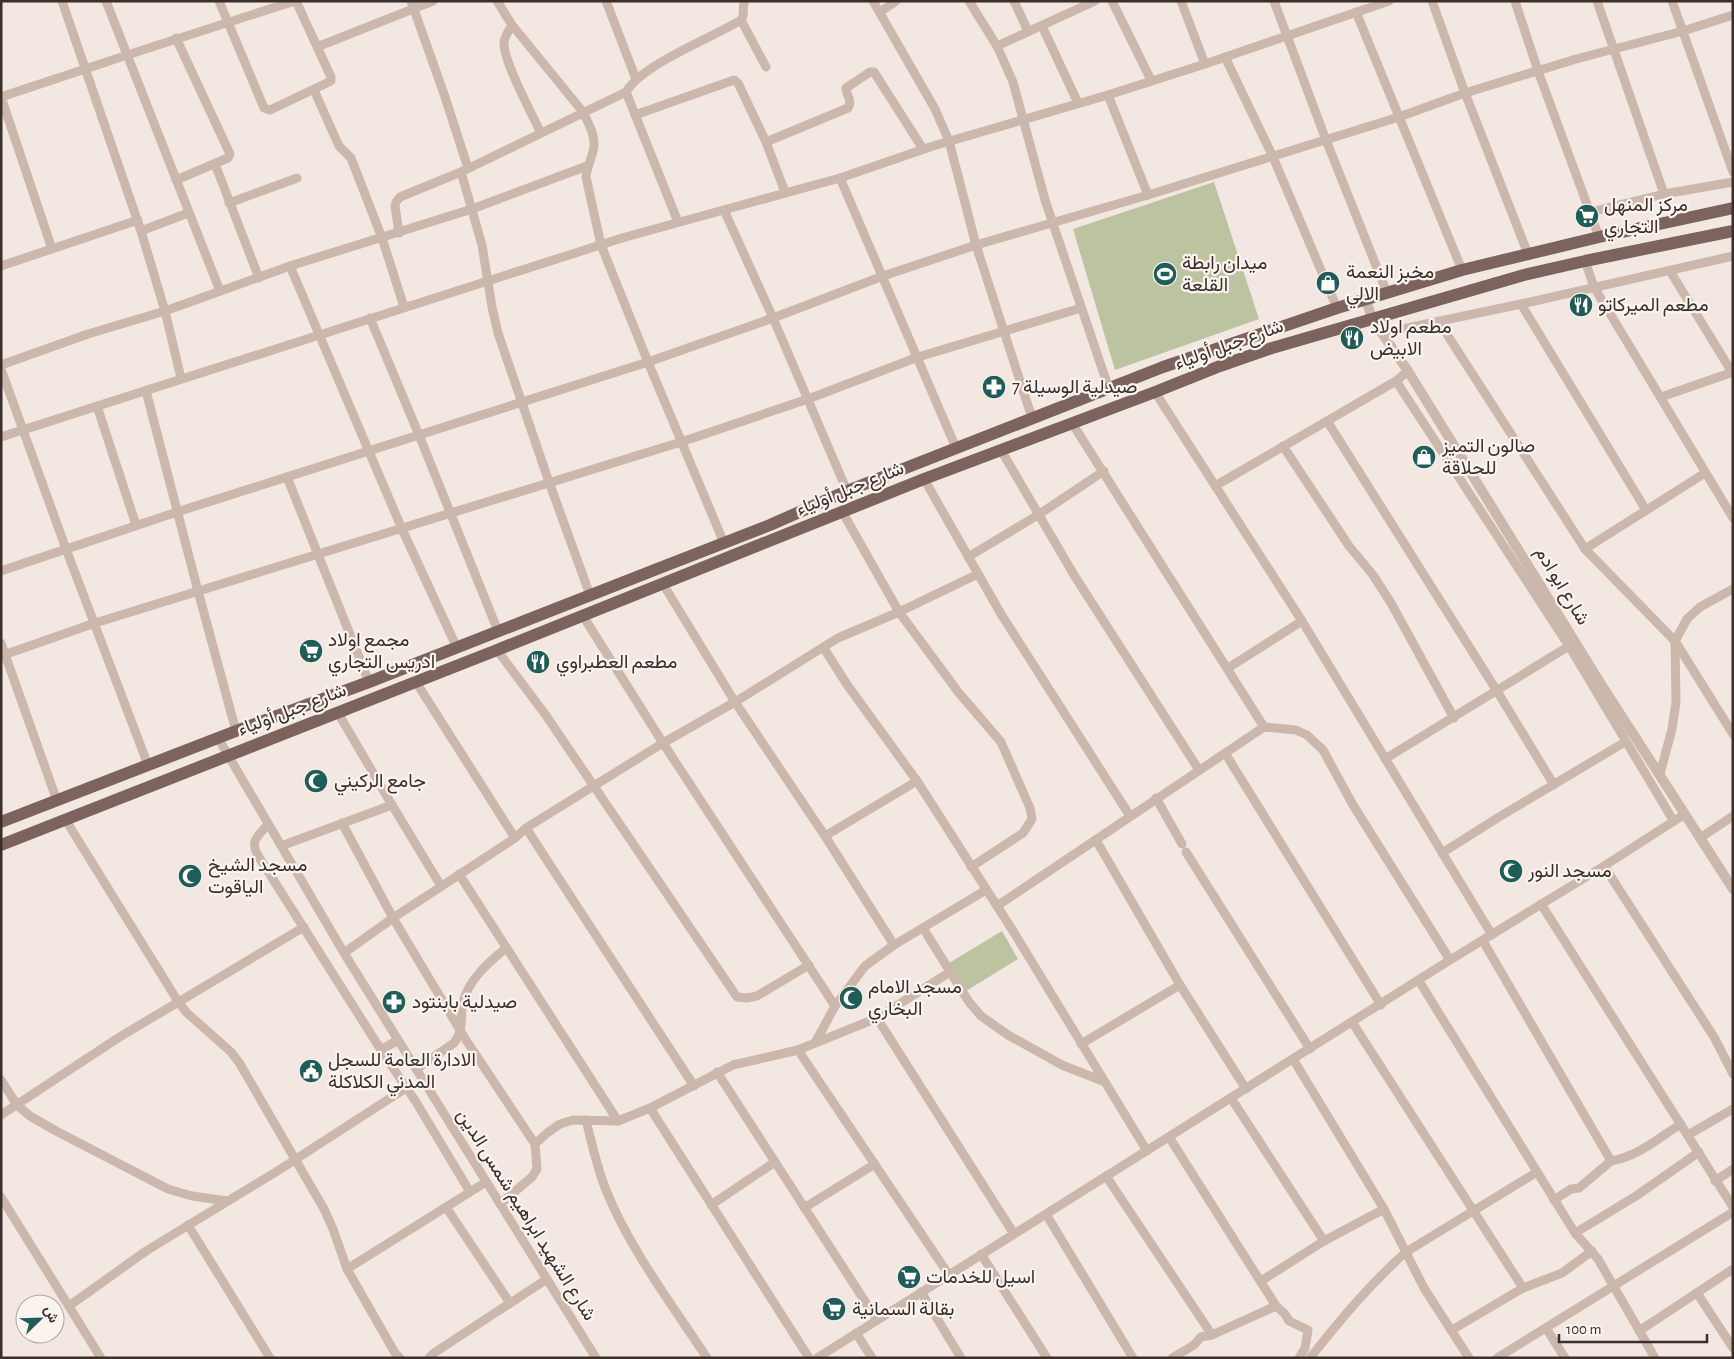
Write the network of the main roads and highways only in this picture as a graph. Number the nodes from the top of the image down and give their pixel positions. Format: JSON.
{"nodes":[{"id":1,"x":1733,"y":208,"type":"edge"},
{"id":2,"x":1733,"y":232,"type":"edge"},
{"id":3,"x":1,"y":822,"type":"edge"},
{"id":4,"x":1,"y":845,"type":"edge"}],
"edges":[{"from":1,"to":3,"type":"main road","name":"شارع جبل أولياء"},
{"from":2,"to":4,"type":"main road","name":"شارع جبل أولياء"}]}
